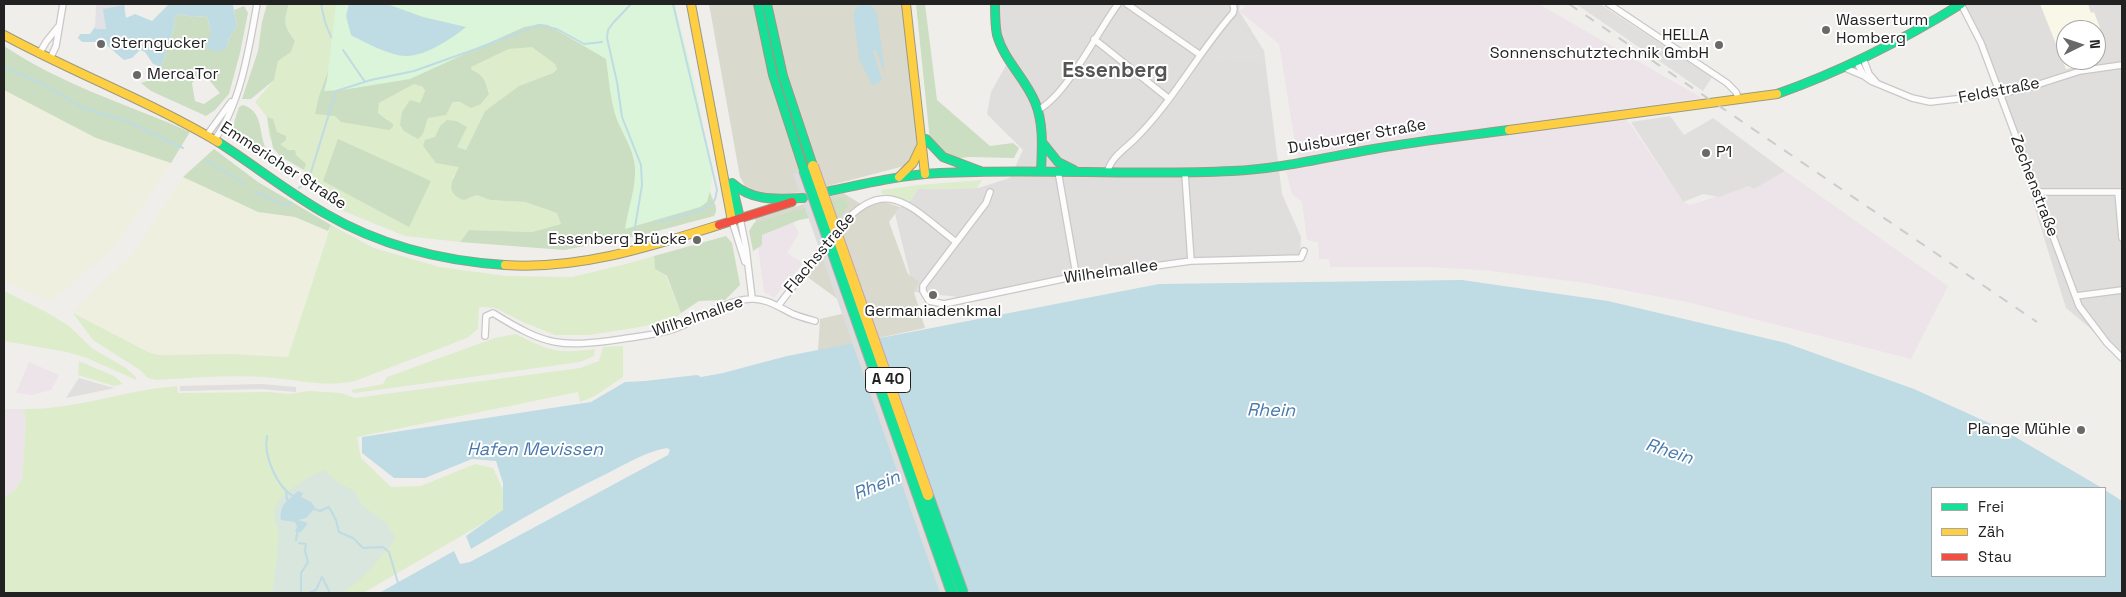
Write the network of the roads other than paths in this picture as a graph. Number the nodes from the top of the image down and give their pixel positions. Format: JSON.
{"nodes":[{"id":1,"x":63,"y":4,"type":"edge"},
{"id":2,"x":257,"y":4,"type":"edge"},
{"id":3,"x":691,"y":4,"type":"edge"},
{"id":4,"x":695,"y":4,"type":"edge"},
{"id":5,"x":758,"y":4,"type":"edge"},
{"id":6,"x":766,"y":4,"type":"edge"},
{"id":7,"x":906,"y":4,"type":"edge"},
{"id":8,"x":995,"y":4,"type":"edge"},
{"id":9,"x":1118,"y":4,"type":"edge"},
{"id":10,"x":1127,"y":4,"type":"edge"},
{"id":11,"x":1608,"y":4,"type":"edge"},
{"id":12,"x":1961,"y":4,"type":"edge"},
{"id":13,"x":1233,"y":5,"type":"edge"},
{"id":14,"x":59,"y":25,"type":"junction"},
{"id":15,"x":4,"y":35,"type":"edge"},
{"id":16,"x":1094,"y":39,"type":"junction"},
{"id":17,"x":39,"y":54,"type":"junction"},
{"id":18,"x":1199,"y":54,"type":"junction"},
{"id":19,"x":50,"y":59,"type":"junction"},
{"id":20,"x":1859,"y":59,"type":"junction"},
{"id":21,"x":2122,"y":65,"type":"edge"},
{"id":22,"x":1843,"y":67,"type":"junction"},
{"id":23,"x":1864,"y":76,"type":"junction"},
{"id":24,"x":1878,"y":83,"type":"junction"},
{"id":25,"x":1999,"y":94,"type":"junction"},
{"id":26,"x":1168,"y":98,"type":"junction"},
{"id":27,"x":234,"y":99,"type":"junction"},
{"id":28,"x":1739,"y":100,"type":"junction"},
{"id":29,"x":1038,"y":113,"type":"junction"},
{"id":30,"x":211,"y":137,"type":"junction"},
{"id":31,"x":924,"y":140,"type":"junction"},
{"id":32,"x":1041,"y":140,"type":"junction"},
{"id":33,"x":808,"y":168,"type":"junction"},
{"id":34,"x":980,"y":171,"type":"junction"},
{"id":35,"x":1041,"y":171,"type":"junction"},
{"id":36,"x":1058,"y":171,"type":"junction"},
{"id":37,"x":1078,"y":171,"type":"junction"},
{"id":38,"x":1107,"y":173,"type":"junction"},
{"id":39,"x":928,"y":174,"type":"junction"},
{"id":40,"x":1185,"y":174,"type":"junction"},
{"id":41,"x":898,"y":177,"type":"junction"},
{"id":42,"x":731,"y":182,"type":"junction"},
{"id":43,"x":990,"y":192,"type":"dead end"},
{"id":44,"x":2036,"y":192,"type":"junction"},
{"id":45,"x":2120,"y":192,"type":"edge"},
{"id":46,"x":803,"y":198,"type":"junction"},
{"id":47,"x":736,"y":219,"type":"junction"},
{"id":48,"x":2122,"y":238,"type":"edge"},
{"id":49,"x":956,"y":242,"type":"junction"},
{"id":50,"x":1304,"y":251,"type":"dead end"},
{"id":51,"x":1192,"y":261,"type":"junction"},
{"id":52,"x":1076,"y":274,"type":"junction"},
{"id":53,"x":2122,"y":290,"type":"edge"},
{"id":54,"x":2076,"y":296,"type":"junction"},
{"id":55,"x":752,"y":298,"type":"junction"},
{"id":56,"x":778,"y":306,"type":"junction"},
{"id":57,"x":815,"y":321,"type":"dead end"},
{"id":58,"x":485,"y":336,"type":"dead end"},
{"id":59,"x":2122,"y":358,"type":"edge"},
{"id":60,"x":952,"y":593,"type":"edge"},
{"id":61,"x":963,"y":593,"type":"edge"}],
"edges":[{"from":1,"to":14,"type":"street"},
{"from":2,"to":27,"type":"street"},
{"from":3,"to":47,"type":"main road"},
{"from":4,"to":42,"type":"main road"},
{"from":5,"to":33,"type":"main road","number":"A 40"},
{"from":6,"to":33,"type":"main road","number":"A 40"},
{"from":7,"to":31,"type":"main road"},
{"from":8,"to":29,"type":"main road"},
{"from":9,"to":16,"type":"street"},
{"from":10,"to":18,"type":"street"},
{"from":11,"to":28,"type":"street"},
{"from":12,"to":20,"type":"main road","name":"Duisburger Straße"},
{"from":12,"to":25,"type":"street","name":"Zechenstraße"},
{"from":13,"to":18,"type":"street"},
{"from":14,"to":17,"type":"street"},
{"from":14,"to":19,"type":"street"},
{"from":15,"to":17,"type":"main road","name":"Emmericher Straße"},
{"from":16,"to":26,"type":"street"},
{"from":16,"to":29,"type":"street"},
{"from":17,"to":19,"type":"main road","name":"Emmericher Straße"},
{"from":18,"to":26,"type":"street"},
{"from":19,"to":30,"type":"main road","name":"Emmericher Straße"},
{"from":20,"to":22,"type":"main road","name":"Duisburger Straße"},
{"from":20,"to":23,"type":"street"},
{"from":20,"to":24,"type":"street"},
{"from":21,"to":25,"type":"street","name":"Feldstraße"},
{"from":22,"to":23,"type":"street","name":"Feldstraße"},
{"from":22,"to":28,"type":"main road","name":"Duisburger Straße"},
{"from":23,"to":24,"type":"street","name":"Feldstraße"},
{"from":24,"to":25,"type":"street","name":"Feldstraße"},
{"from":25,"to":44,"type":"street","name":"Zechenstraße"},
{"from":26,"to":38,"type":"street"},
{"from":27,"to":30,"type":"street"},
{"from":27,"to":30,"type":"street"},
{"from":28,"to":40,"type":"main road","name":"Duisburger Straße"},
{"from":29,"to":32,"type":"main road"},
{"from":30,"to":47,"type":"main road","name":"Emmericher Straße"},
{"from":31,"to":34,"type":"main road"},
{"from":31,"to":39,"type":"main road"},
{"from":31,"to":41,"type":"main road"},
{"from":32,"to":35,"type":"main road"},
{"from":32,"to":37,"type":"main road"},
{"from":33,"to":60,"type":"main road","number":"A 40","bridge":true},
{"from":33,"to":61,"type":"main road","number":"A 40","bridge":true},
{"from":34,"to":35,"type":"main road","name":"Duisburger Straße"},
{"from":34,"to":39,"type":"main road","name":"Duisburger Straße"},
{"from":35,"to":36,"type":"main road","name":"Duisburger Straße"},
{"from":36,"to":37,"type":"main road","name":"Duisburger Straße"},
{"from":36,"to":52,"type":"street"},
{"from":37,"to":38,"type":"main road","name":"Duisburger Straße"},
{"from":38,"to":40,"type":"main road","name":"Duisburger Straße"},
{"from":39,"to":41,"type":"main road","name":"Duisburger Straße"},
{"from":40,"to":51,"type":"street"},
{"from":41,"to":46,"type":"main road","name":"Duisburger Straße"},
{"from":42,"to":46,"type":"main road"},
{"from":42,"to":47,"type":"main road"},
{"from":43,"to":49,"type":"street"},
{"from":44,"to":45,"type":"street"},
{"from":44,"to":54,"type":"street","name":"Zechenstraße"},
{"from":45,"to":48,"type":"street"},
{"from":46,"to":47,"type":"main road","name":"Duisburger Straße"},
{"from":47,"to":55,"type":"street"},
{"from":49,"to":52,"type":"street","name":"Wilhelmallee"},
{"from":49,"to":56,"type":"street","name":"Flachsstraße"},
{"from":50,"to":51,"type":"street","name":"Wilhelmallee"},
{"from":51,"to":52,"type":"street","name":"Wilhelmallee"},
{"from":53,"to":54,"type":"street"},
{"from":54,"to":59,"type":"street","name":"Zechenstraße"},
{"from":55,"to":56,"type":"street","name":"Wilhelmallee"},
{"from":55,"to":58,"type":"street","name":"Wilhelmallee"},
{"from":56,"to":57,"type":"street","name":"Wilhelmallee"}]}
